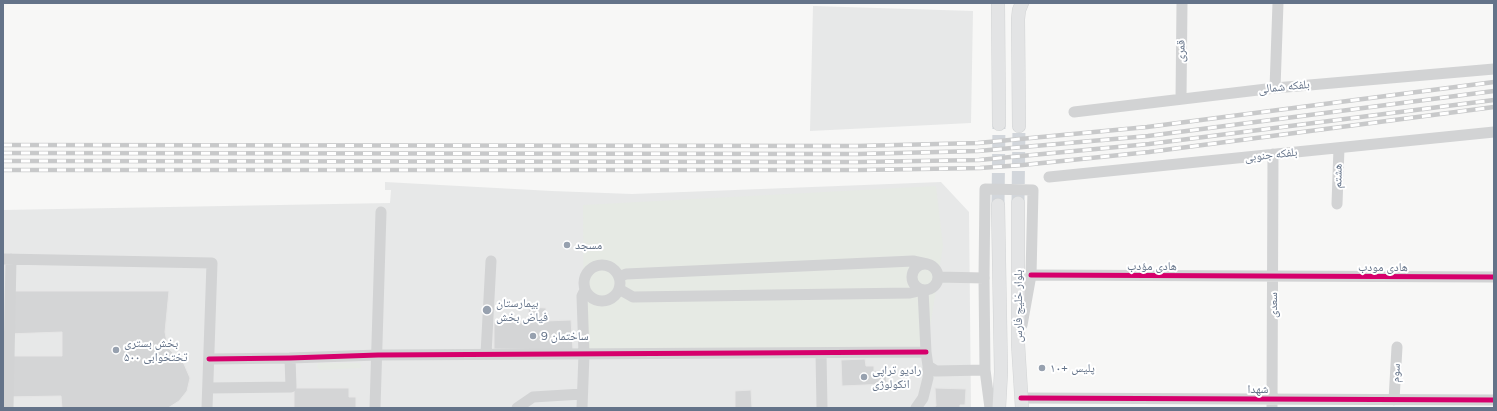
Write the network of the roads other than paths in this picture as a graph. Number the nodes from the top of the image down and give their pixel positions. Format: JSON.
{"nodes":[{"id":1,"x":998,"y":3,"type":"edge"},
{"id":2,"x":1022,"y":3,"type":"edge"},
{"id":3,"x":1182,"y":3,"type":"edge"},
{"id":4,"x":1278,"y":3,"type":"edge"},
{"id":5,"x":1494,"y":69,"type":"edge"},
{"id":6,"x":1275,"y":88,"type":"junction"},
{"id":7,"x":1181,"y":99,"type":"junction"},
{"id":8,"x":1074,"y":112,"type":"dead end"},
{"id":9,"x":1000,"y":124,"type":"tunnel mouth"},
{"id":10,"x":1019,"y":126,"type":"tunnel mouth"},
{"id":11,"x":1494,"y":132,"type":"edge"},
{"id":12,"x":1338,"y":148,"type":"junction"},
{"id":13,"x":1273,"y":154,"type":"junction"},
{"id":14,"x":1048,"y":177,"type":"dead end"},
{"id":15,"x":1018,"y":204,"type":"tunnel mouth"},
{"id":16,"x":1337,"y":204,"type":"dead end"},
{"id":17,"x":998,"y":205,"type":"tunnel mouth"},
{"id":18,"x":381,"y":212,"type":"dead end"},
{"id":19,"x":7,"y":259,"type":"edge"},
{"id":20,"x":491,"y":261,"type":"dead end"},
{"id":21,"x":927,"y":264,"type":"junction"},
{"id":22,"x":1031,"y":275,"type":"junction"},
{"id":23,"x":1273,"y":276,"type":"junction"},
{"id":24,"x":619,"y":277,"type":"junction"},
{"id":25,"x":938,"y":277,"type":"junction"},
{"id":26,"x":1494,"y":277,"type":"edge"},
{"id":27,"x":984,"y":278,"type":"junction"},
{"id":28,"x":619,"y":289,"type":"junction"},
{"id":29,"x":585,"y":290,"type":"junction"},
{"id":30,"x":923,"y":290,"type":"junction"},
{"id":31,"x":1018,"y":344,"type":"junction"},
{"id":32,"x":1397,"y":346,"type":"dead end"},
{"id":33,"x":926,"y":352,"type":"junction"},
{"id":34,"x":820,"y":353,"type":"junction"},
{"id":35,"x":486,"y":354,"type":"junction"},
{"id":36,"x":584,"y":354,"type":"junction"},
{"id":37,"x":378,"y":355,"type":"junction"},
{"id":38,"x":290,"y":358,"type":"junction"},
{"id":39,"x":209,"y":359,"type":"junction"},
{"id":40,"x":928,"y":366,"type":"junction"},
{"id":41,"x":985,"y":370,"type":"junction"},
{"id":42,"x":208,"y":388,"type":"junction"},
{"id":43,"x":582,"y":394,"type":"junction"},
{"id":44,"x":1394,"y":400,"type":"junction"},
{"id":45,"x":1494,"y":400,"type":"edge"},
{"id":46,"x":1022,"y":403,"type":"edge"},
{"id":47,"x":1069,"y":403,"type":"edge"},
{"id":48,"x":1214,"y":403,"type":"edge"},
{"id":49,"x":1272,"y":404,"type":"edge"},
{"id":50,"x":8,"y":408,"type":"edge"},
{"id":51,"x":207,"y":408,"type":"edge"},
{"id":52,"x":375,"y":408,"type":"edge"},
{"id":53,"x":517,"y":408,"type":"edge"},
{"id":54,"x":582,"y":408,"type":"edge"},
{"id":55,"x":822,"y":408,"type":"edge"},
{"id":56,"x":916,"y":408,"type":"edge"},
{"id":57,"x":990,"y":408,"type":"edge"},
{"id":58,"x":999,"y":408,"type":"edge"}],
"edges":[{"from":1,"to":9,"type":"main road"},
{"from":2,"to":10,"type":"main road"},
{"from":3,"to":7,"type":"street","name":"قمری"},
{"from":4,"to":6,"type":"street"},
{"from":5,"to":6,"type":"street","name":"بلفکه شمالی"},
{"from":6,"to":7,"type":"street","name":"بلفکه شمالی"},
{"from":7,"to":8,"type":"street","name":"بلفکه شمالی"},
{"from":11,"to":12,"type":"street","name":"بلفکه جنوبی"},
{"from":12,"to":13,"type":"street","name":"بلفکه جنوبی"},
{"from":12,"to":16,"type":"street","name":"هشتم"},
{"from":13,"to":14,"type":"street","name":"بلفکه جنوبی"},
{"from":13,"to":23,"type":"street","name":"سعدی"},
{"from":15,"to":31,"type":"main road","name":"بلوار خلیج فارس"},
{"from":17,"to":58,"type":"main road","name":"بلوار خلیج فارس"},
{"from":18,"to":37,"type":"street"},
{"from":19,"to":39,"type":"street"},
{"from":19,"to":50,"type":"street"},
{"from":20,"to":35,"type":"street"},
{"from":21,"to":24,"type":"street"},
{"from":21,"to":25,"type":"street"},
{"from":21,"to":30,"type":"street"},
{"from":22,"to":23,"type":"street","name":"هادی مؤدب"},
{"from":22,"to":27,"type":"street","bridge":true},
{"from":22,"to":31,"type":"street"},
{"from":23,"to":26,"type":"street","name":"هادی مودب"},
{"from":23,"to":49,"type":"street","name":"سعدی"},
{"from":24,"to":28,"type":"street"},
{"from":24,"to":29,"type":"street"},
{"from":25,"to":27,"type":"street"},
{"from":25,"to":30,"type":"street"},
{"from":27,"to":41,"type":"street"},
{"from":28,"to":29,"type":"street"},
{"from":28,"to":30,"type":"street"},
{"from":29,"to":36,"type":"street"},
{"from":30,"to":33,"type":"street"},
{"from":31,"to":46,"type":"main road","name":"بلوار خلیج فارس"},
{"from":32,"to":44,"type":"street","name":"سوم"},
{"from":33,"to":34,"type":"street"},
{"from":33,"to":40,"type":"street"},
{"from":34,"to":36,"type":"street"},
{"from":34,"to":55,"type":"street"},
{"from":35,"to":36,"type":"street"},
{"from":35,"to":37,"type":"street"},
{"from":36,"to":43,"type":"street"},
{"from":37,"to":38,"type":"street"},
{"from":37,"to":52,"type":"street"},
{"from":38,"to":39,"type":"street"},
{"from":38,"to":42,"type":"street"},
{"from":39,"to":42,"type":"street"},
{"from":40,"to":41,"type":"street"},
{"from":40,"to":56,"type":"street"},
{"from":41,"to":57,"type":"street"},
{"from":42,"to":51,"type":"street"},
{"from":43,"to":53,"type":"street"},
{"from":43,"to":54,"type":"street"},
{"from":44,"to":45,"type":"street","name":"شهدا"},
{"from":44,"to":49,"type":"street","name":"شهدا"},
{"from":46,"to":47,"type":"street","name":"شهدا"},
{"from":47,"to":48,"type":"street","name":"شهدا"},
{"from":48,"to":49,"type":"street","name":"شهدا"}]}
